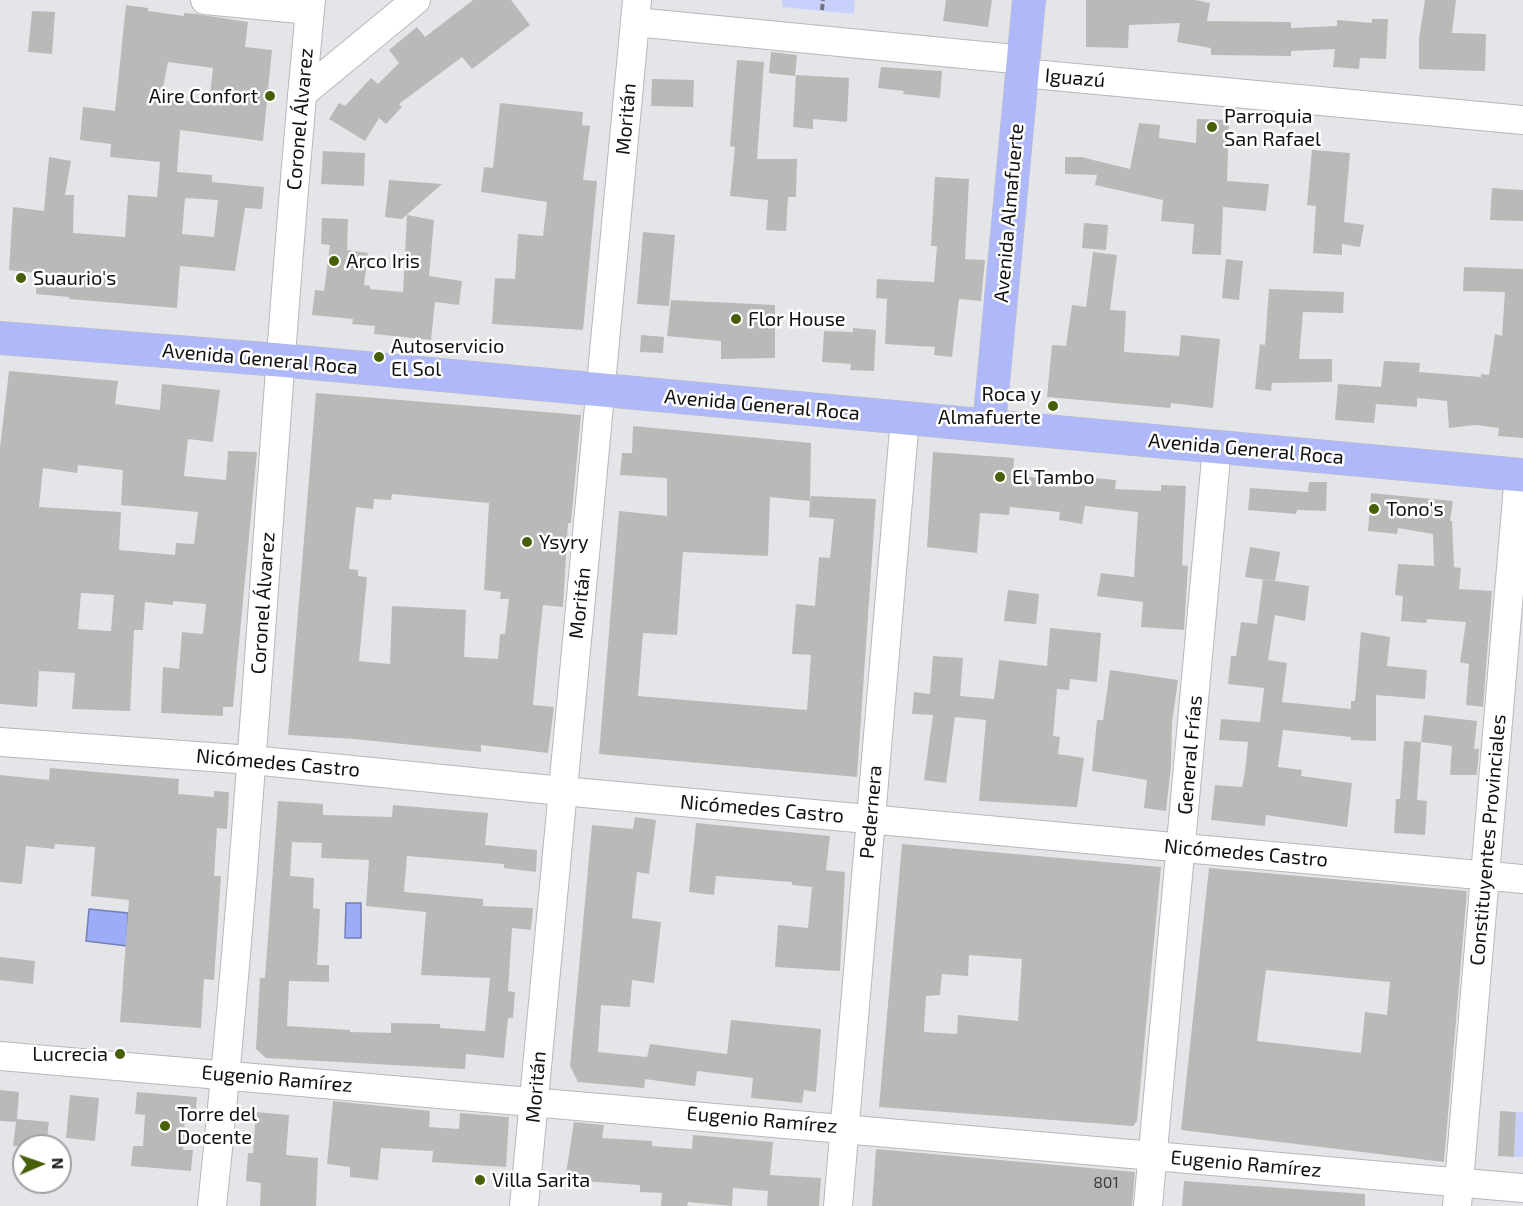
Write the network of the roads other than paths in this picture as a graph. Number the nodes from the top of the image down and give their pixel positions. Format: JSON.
{"nodes":[{"id":1,"x":205,"y":0,"type":"edge"},
{"id":2,"x":416,"y":0,"type":"edge"},
{"id":3,"x":1029,"y":0,"type":"edge"},
{"id":4,"x":310,"y":5,"type":"edge"},
{"id":5,"x":636,"y":11,"type":"edge"},
{"id":6,"x":1022,"y":73,"type":"junction"},
{"id":7,"x":302,"y":94,"type":"junction"},
{"id":8,"x":1523,"y":120,"type":"edge"},
{"id":9,"x":0,"y":338,"type":"edge"},
{"id":10,"x":279,"y":360,"type":"junction"},
{"id":11,"x":601,"y":390,"type":"junction"},
{"id":12,"x":905,"y":418,"type":"junction"},
{"id":13,"x":989,"y":426,"type":"junction"},
{"id":14,"x":1217,"y":447,"type":"junction"},
{"id":15,"x":1521,"y":475,"type":"edge"},
{"id":16,"x":0,"y":741,"type":"edge"},
{"id":17,"x":252,"y":760,"type":"junction"},
{"id":18,"x":562,"y":791,"type":"junction"},
{"id":19,"x":871,"y":818,"type":"junction"},
{"id":20,"x":1182,"y":847,"type":"junction"},
{"id":21,"x":1485,"y":875,"type":"junction"},
{"id":22,"x":1523,"y":879,"type":"edge"},
{"id":23,"x":0,"y":1056,"type":"edge"},
{"id":24,"x":226,"y":1074,"type":"junction"},
{"id":25,"x":535,"y":1101,"type":"junction"},
{"id":26,"x":844,"y":1127,"type":"junction"},
{"id":27,"x":1153,"y":1156,"type":"junction"},
{"id":28,"x":1523,"y":1188,"type":"edge"},
{"id":29,"x":1458,"y":1194,"type":"edge"},
{"id":30,"x":212,"y":1206,"type":"edge"},
{"id":31,"x":524,"y":1206,"type":"edge"},
{"id":32,"x":838,"y":1206,"type":"edge"},
{"id":33,"x":1148,"y":1206,"type":"edge"}],
"edges":[{"from":1,"to":4,"type":"street"},
{"from":2,"to":7,"type":"street"},
{"from":3,"to":6,"type":"main road","name":"Avenida Almafuerte"},
{"from":4,"to":7,"type":"street","name":"Coronel Álvarez"},
{"from":5,"to":6,"type":"street","name":"Iguazú"},
{"from":5,"to":11,"type":"street","name":"Moritán"},
{"from":6,"to":8,"type":"street","name":"Iguazú"},
{"from":6,"to":13,"type":"main road","name":"Avenida Almafuerte"},
{"from":7,"to":10,"type":"street","name":"Coronel Álvarez"},
{"from":9,"to":10,"type":"main road","name":"Avenida General Roca"},
{"from":10,"to":11,"type":"main road","name":"Avenida General Roca"},
{"from":10,"to":17,"type":"street","name":"Coronel Álvarez"},
{"from":11,"to":12,"type":"main road","name":"Avenida General Roca"},
{"from":11,"to":18,"type":"street","name":"Moritán"},
{"from":12,"to":13,"type":"main road","name":"Avenida General Roca"},
{"from":12,"to":19,"type":"street","name":"Pedernera"},
{"from":13,"to":14,"type":"main road","name":"Avenida General Roca"},
{"from":14,"to":15,"type":"main road","name":"Avenida General Roca"},
{"from":14,"to":20,"type":"street","name":"General Frías"},
{"from":15,"to":21,"type":"street","name":"Constituyentes Provinciales"},
{"from":16,"to":17,"type":"street","name":"Nicómedes Castro"},
{"from":17,"to":18,"type":"street","name":"Nicómedes Castro"},
{"from":17,"to":24,"type":"street","name":"Coronel Álvarez"},
{"from":18,"to":19,"type":"street","name":"Nicómedes Castro"},
{"from":18,"to":25,"type":"street","name":"Moritán"},
{"from":19,"to":20,"type":"street","name":"Nicómedes Castro"},
{"from":19,"to":26,"type":"street","name":"Pedernera"},
{"from":20,"to":21,"type":"street","name":"Nicómedes Castro"},
{"from":20,"to":27,"type":"street","name":"General Frías"},
{"from":21,"to":22,"type":"street","name":"Nicómedes Castro"},
{"from":21,"to":29,"type":"street","name":"Constituyentes Provinciales"},
{"from":23,"to":24,"type":"street","name":"Eugenio Ramírez"},
{"from":24,"to":25,"type":"street","name":"Eugenio Ramírez"},
{"from":24,"to":30,"type":"street","name":"Coronel Álvarez"},
{"from":25,"to":26,"type":"street","name":"Eugenio Ramírez"},
{"from":25,"to":31,"type":"street","name":"Moritán"},
{"from":26,"to":27,"type":"street","name":"Eugenio Ramírez"},
{"from":26,"to":32,"type":"street","name":"Pedernera"},
{"from":27,"to":29,"type":"street","name":"Eugenio Ramírez"},
{"from":27,"to":33,"type":"street","name":"General Frías"},
{"from":28,"to":29,"type":"street","name":"Eugenio Ramírez"}]}
